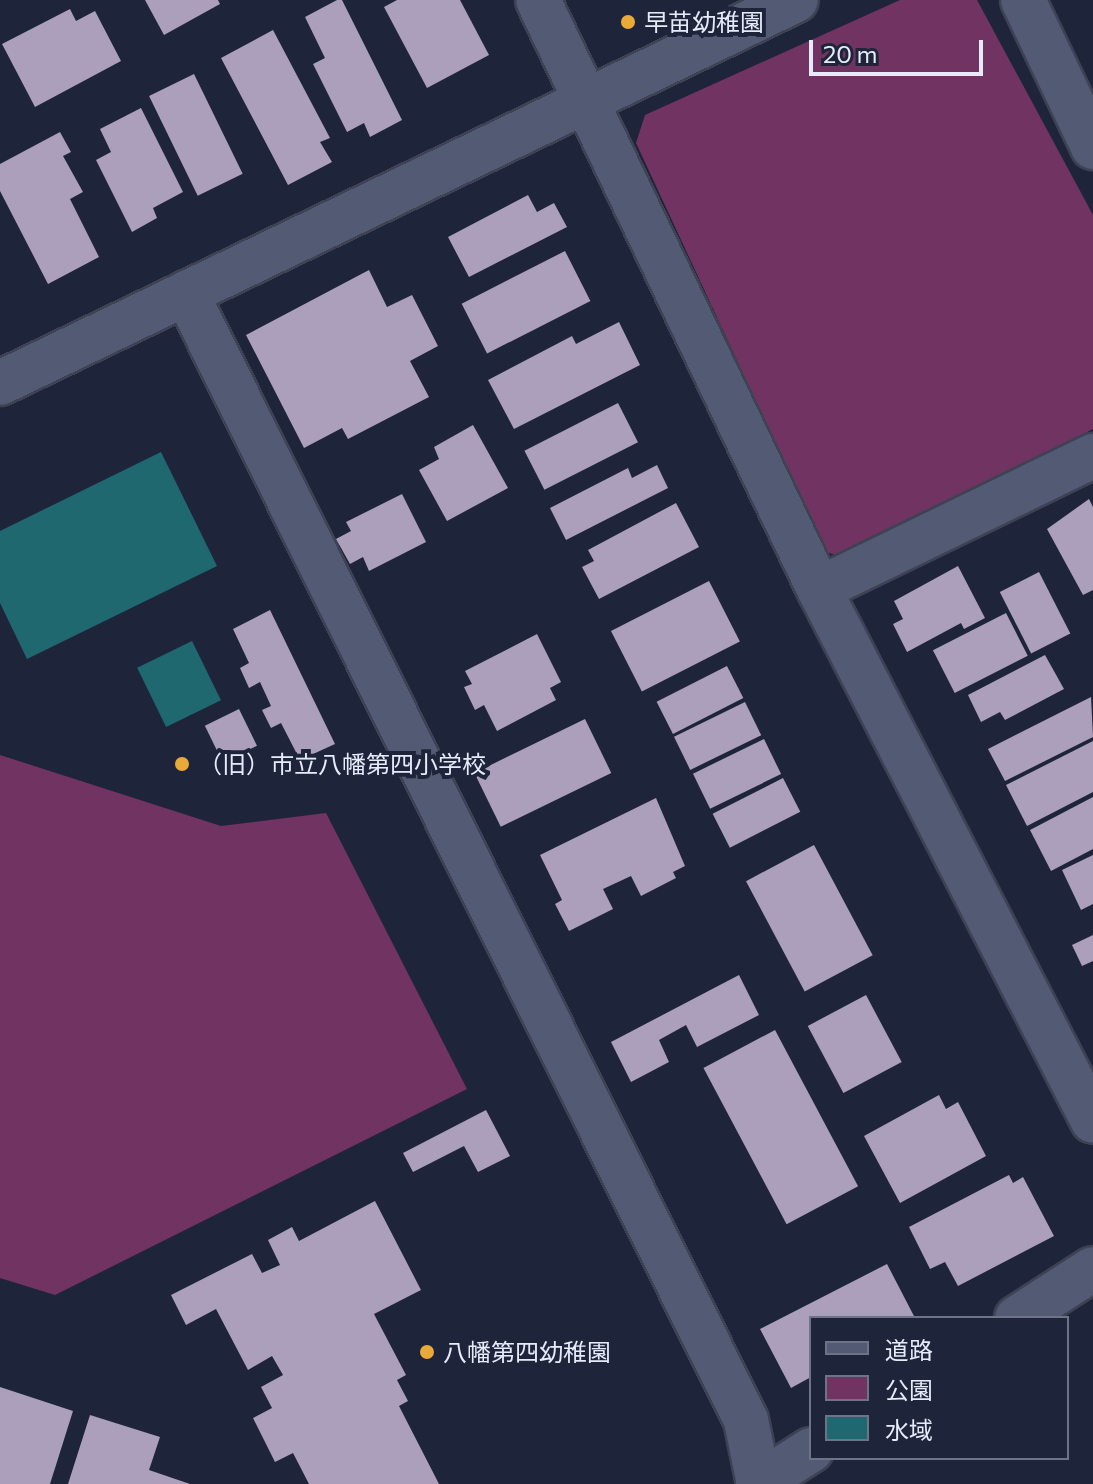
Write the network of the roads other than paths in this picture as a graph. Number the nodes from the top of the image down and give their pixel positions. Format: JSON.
{"nodes":[{"id":1,"x":538,"y":0,"type":"edge"},
{"id":2,"x":796,"y":0,"type":"edge"},
{"id":3,"x":1023,"y":0,"type":"edge"},
{"id":4,"x":589,"y":102,"type":"junction"},
{"id":5,"x":1093,"y":147,"type":"edge"},
{"id":6,"x":186,"y":293,"type":"junction"},
{"id":7,"x":0,"y":383,"type":"edge"},
{"id":8,"x":1093,"y":456,"type":"edge"},
{"id":9,"x":819,"y":589,"type":"junction"},
{"id":10,"x":1093,"y":1121,"type":"edge"},
{"id":11,"x":1093,"y":1269,"type":"edge"},
{"id":12,"x":1020,"y":1316,"type":"edge"},
{"id":13,"x":809,"y":1451,"type":"edge"},
{"id":14,"x":759,"y":1484,"type":"edge"}],
"edges":[{"from":1,"to":4,"type":"street"},
{"from":2,"to":4,"type":"street"},
{"from":3,"to":5,"type":"street"},
{"from":4,"to":6,"type":"street"},
{"from":4,"to":9,"type":"street"},
{"from":6,"to":7,"type":"street"},
{"from":6,"to":14,"type":"street"},
{"from":8,"to":9,"type":"street"},
{"from":9,"to":10,"type":"street"},
{"from":11,"to":12,"type":"street"},
{"from":13,"to":14,"type":"street"}]}
